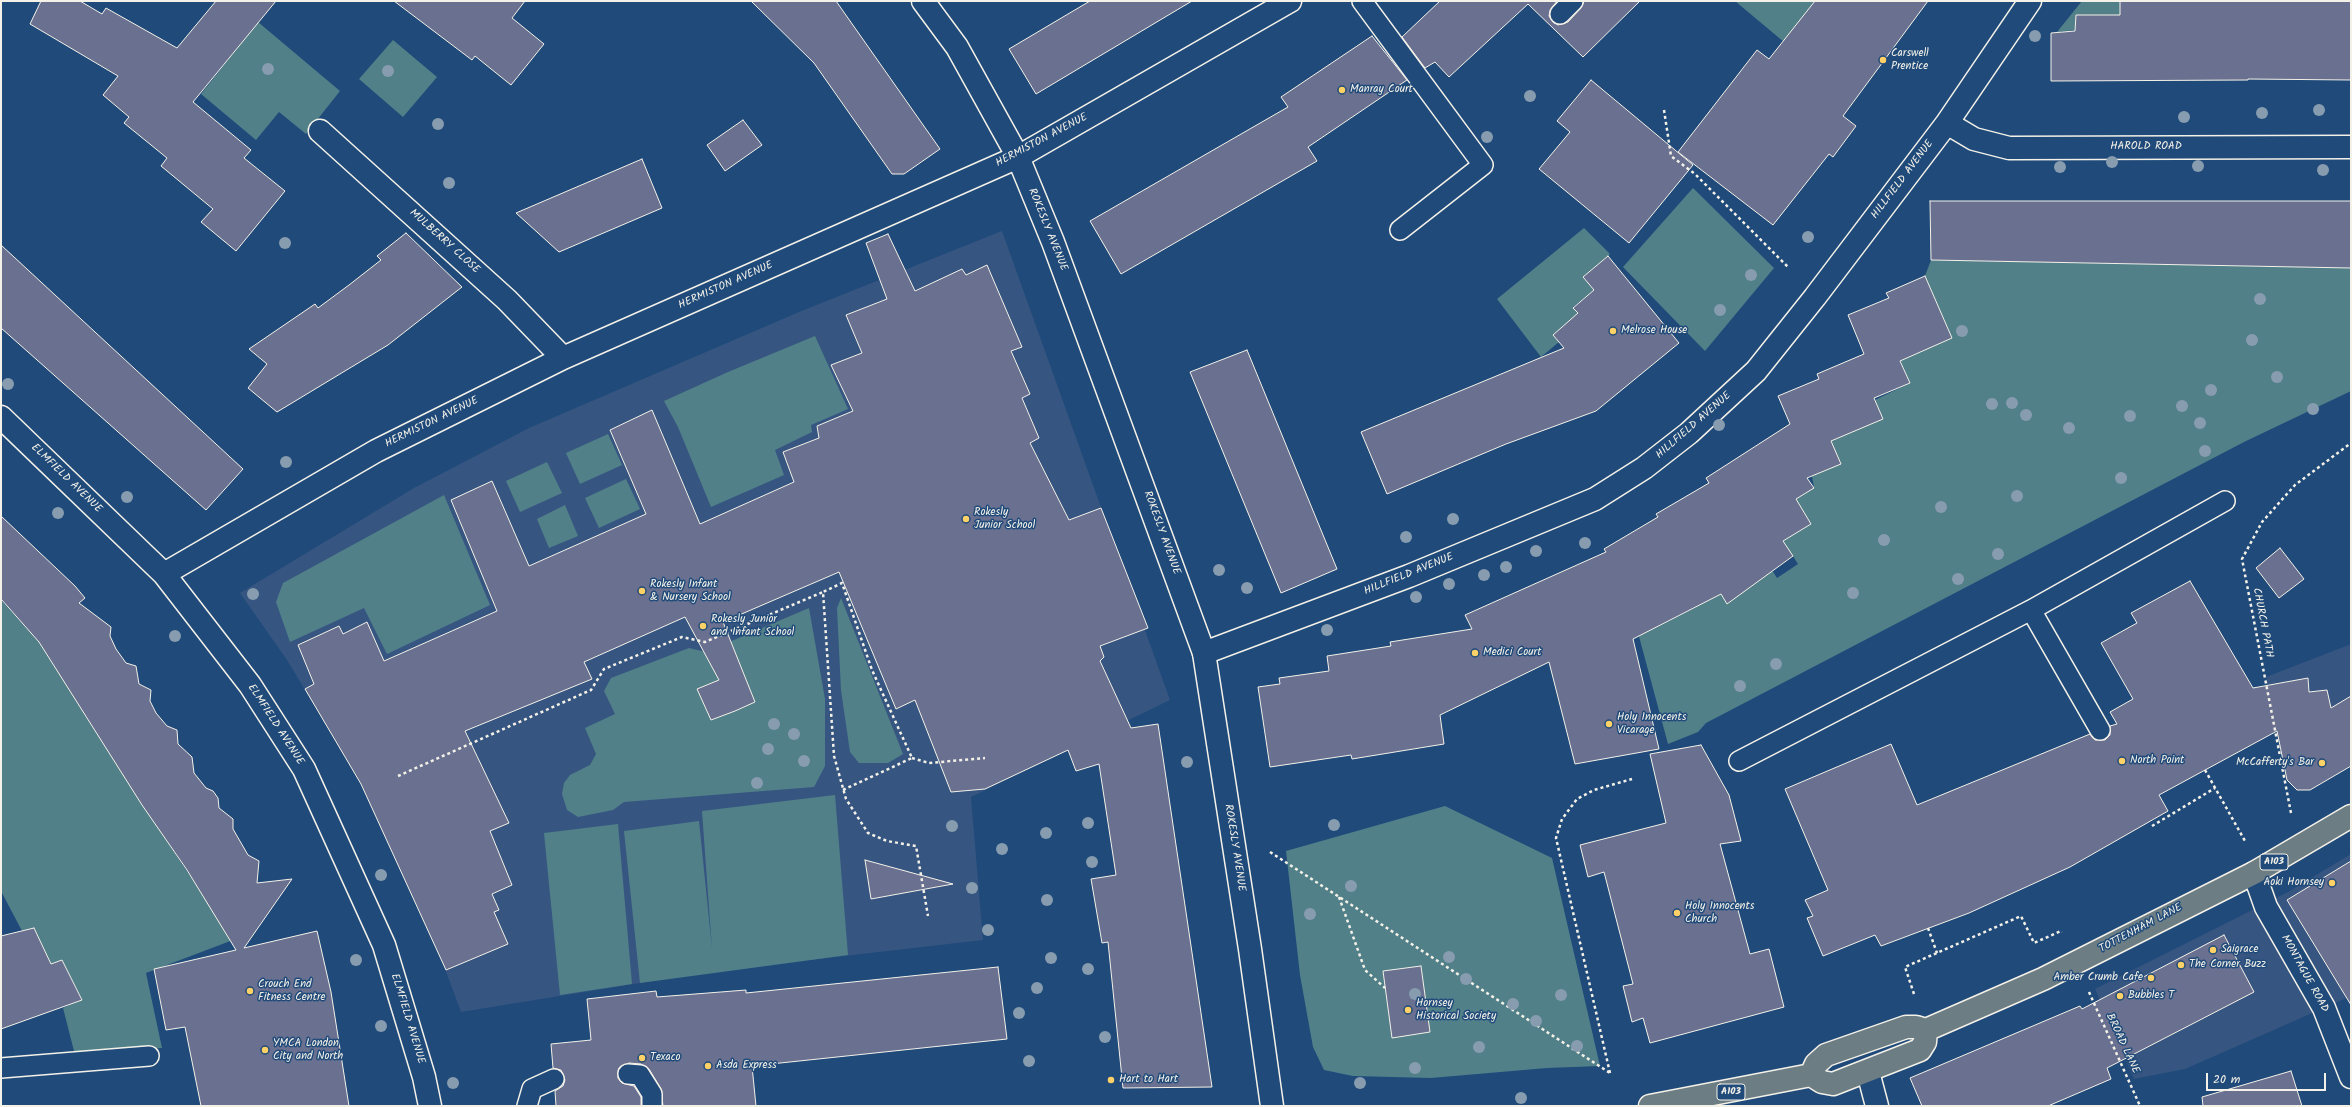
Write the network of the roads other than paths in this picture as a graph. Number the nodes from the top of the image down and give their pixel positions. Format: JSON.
{"nodes":[{"id":1,"x":924,"y":1,"type":"edge"},
{"id":2,"x":1290,"y":1,"type":"edge"},
{"id":3,"x":1362,"y":1,"type":"edge"},
{"id":4,"x":1573,"y":1,"type":"edge"},
{"id":5,"x":2030,"y":1,"type":"edge"},
{"id":6,"x":1560,"y":14,"type":"dead end"},
{"id":7,"x":1947,"y":123,"type":"junction"},
{"id":8,"x":320,"y":131,"type":"dead end"},
{"id":9,"x":2351,"y":147,"type":"edge"},
{"id":10,"x":1018,"y":157,"type":"junction"},
{"id":11,"x":1400,"y":230,"type":"dead end"},
{"id":12,"x":563,"y":358,"type":"junction"},
{"id":13,"x":1,"y":417,"type":"edge"},
{"id":14,"x":2225,"y":501,"type":"dead end"},
{"id":15,"x":164,"y":574,"type":"junction"},
{"id":16,"x":2031,"y":610,"type":"junction"},
{"id":17,"x":1204,"y":653,"type":"junction"},
{"id":18,"x":2100,"y":730,"type":"dead end"},
{"id":19,"x":1739,"y":761,"type":"dead end"},
{"id":20,"x":2351,"y":816,"type":"edge"},
{"id":21,"x":2257,"y":871,"type":"junction"},
{"id":22,"x":1926,"y":1030,"type":"junction"},
{"id":23,"x":149,"y":1056,"type":"dead end"},
{"id":24,"x":1,"y":1068,"type":"edge"},
{"id":25,"x":1868,"y":1072,"type":"junction"},
{"id":26,"x":628,"y":1074,"type":"dead end"},
{"id":27,"x":1811,"y":1075,"type":"junction"},
{"id":28,"x":2351,"y":1077,"type":"edge"},
{"id":29,"x":554,"y":1079,"type":"dead end"},
{"id":30,"x":430,"y":1106,"type":"edge"},
{"id":31,"x":527,"y":1106,"type":"edge"},
{"id":32,"x":652,"y":1106,"type":"edge"},
{"id":33,"x":1272,"y":1106,"type":"edge"},
{"id":34,"x":1650,"y":1106,"type":"edge"},
{"id":35,"x":1877,"y":1106,"type":"edge"}],
"edges":[{"from":1,"to":10,"type":"street","name":"ROKESLY AVENUE"},
{"from":2,"to":10,"type":"street","name":"HERMISTON AVENUE"},
{"from":3,"to":11,"type":"lane"},
{"from":4,"to":6,"type":"lane"},
{"from":5,"to":7,"type":"street","name":"HILLFIELD AVENUE"},
{"from":7,"to":9,"type":"street","name":"HAROLD ROAD"},
{"from":7,"to":17,"type":"street","name":"HILLFIELD AVENUE"},
{"from":8,"to":12,"type":"street","name":"MULBERRY CLOSE"},
{"from":10,"to":12,"type":"street","name":"HERMISTON AVENUE"},
{"from":10,"to":17,"type":"street","name":"ROKESLY AVENUE"},
{"from":12,"to":15,"type":"street","name":"HERMISTON AVENUE"},
{"from":13,"to":15,"type":"street","name":"ELMFIELD AVENUE"},
{"from":14,"to":16,"type":"lane"},
{"from":15,"to":30,"type":"street","name":"ELMFIELD AVENUE"},
{"from":16,"to":18,"type":"lane"},
{"from":16,"to":19,"type":"lane"},
{"from":17,"to":33,"type":"street","name":"ROKESLY AVENUE"},
{"from":20,"to":21,"type":"main road","name":"TOTTENHAM LANE","number":"A103"},
{"from":21,"to":22,"type":"main road","name":"TOTTENHAM LANE","number":"A103"},
{"from":21,"to":28,"type":"street","name":"MONTAGUE ROAD"},
{"from":22,"to":25,"type":"main road"},
{"from":22,"to":27,"type":"main road"},
{"from":23,"to":24,"type":"lane"},
{"from":25,"to":27,"type":"main road"},
{"from":25,"to":35,"type":"street"},
{"from":26,"to":32,"type":"lane"},
{"from":27,"to":34,"type":"main road","number":"A103"},
{"from":29,"to":31,"type":"lane"}]}
